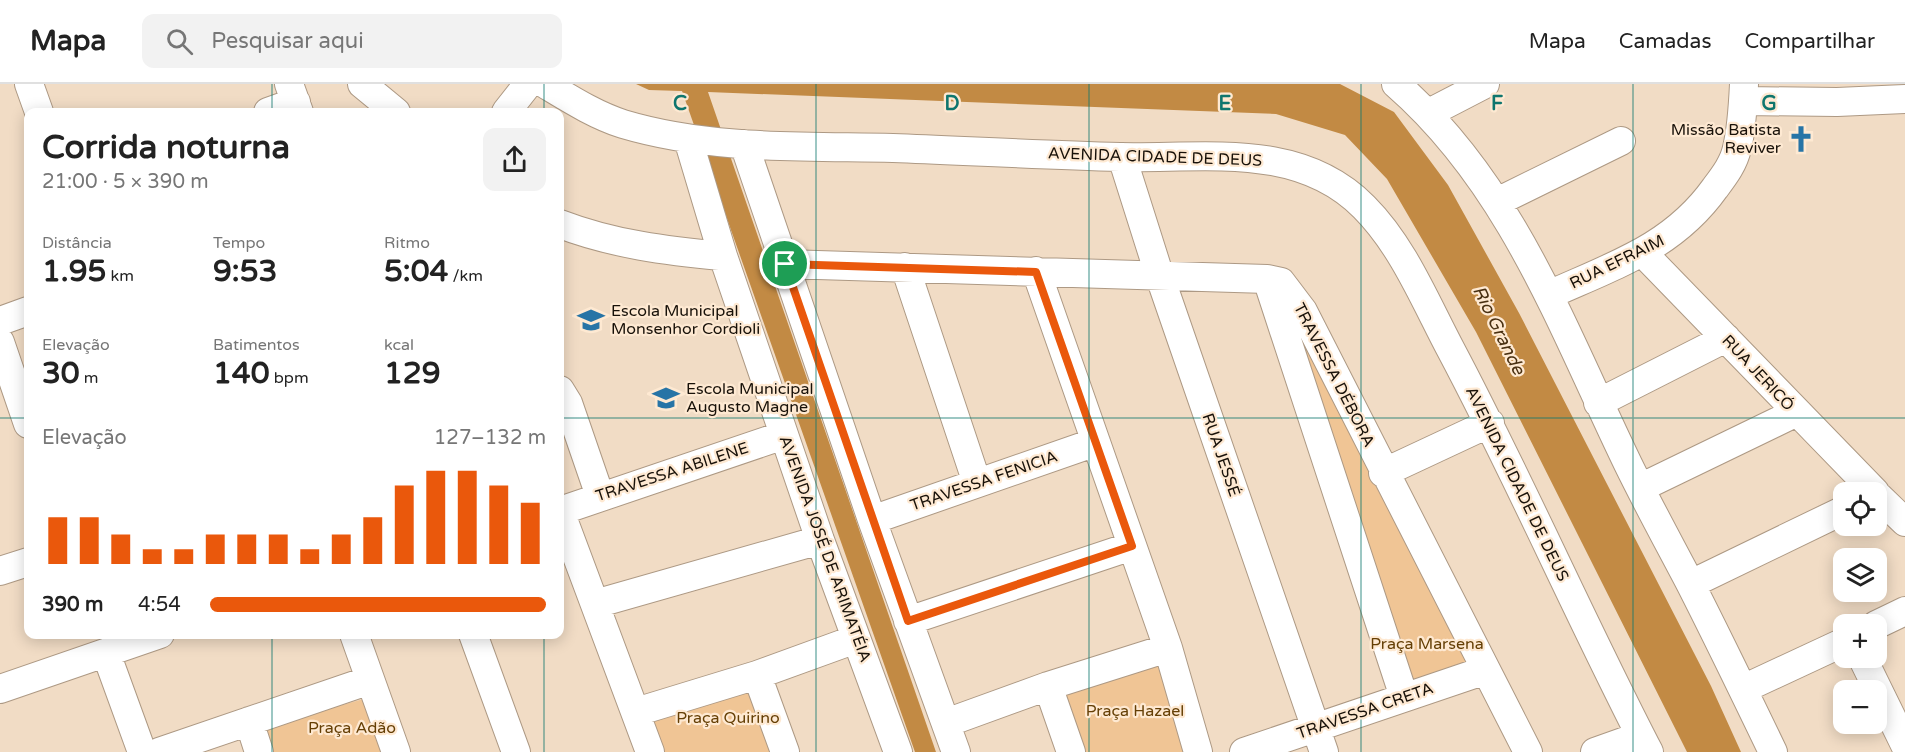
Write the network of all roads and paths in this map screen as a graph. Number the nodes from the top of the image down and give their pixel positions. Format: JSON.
{"nodes":[{"id":1,"x":29,"y":84,"type":"edge"},
{"id":2,"x":362,"y":84,"type":"edge"},
{"id":3,"x":528,"y":84,"type":"edge"},
{"id":4,"x":545,"y":84,"type":"edge"},
{"id":5,"x":1396,"y":84,"type":"edge"},
{"id":6,"x":1485,"y":84,"type":"edge"},
{"id":7,"x":1744,"y":92,"type":"edge"},
{"id":8,"x":1836,"y":93,"type":"edge"},
{"id":9,"x":1905,"y":99,"type":"edge"},
{"id":10,"x":295,"y":100,"type":"edge"},
{"id":11,"x":38,"y":108,"type":"edge"},
{"id":12,"x":277,"y":108,"type":"edge"},
{"id":13,"x":391,"y":108,"type":"edge"},
{"id":14,"x":509,"y":108,"type":"edge"},
{"id":15,"x":1429,"y":112,"type":"junction"},
{"id":16,"x":692,"y":140,"type":"junction"},
{"id":17,"x":1621,"y":141,"type":"dead end"},
{"id":18,"x":737,"y":143,"type":"junction"},
{"id":19,"x":1122,"y":157,"type":"junction"},
{"id":20,"x":1498,"y":201,"type":"junction"},
{"id":21,"x":564,"y":225,"type":"edge"},
{"id":22,"x":1643,"y":253,"type":"junction"},
{"id":23,"x":723,"y":256,"type":"junction"},
{"id":24,"x":785,"y":264,"type":"junction"},
{"id":25,"x":905,"y":267,"type":"junction"},
{"id":26,"x":1036,"y":272,"type":"junction"},
{"id":27,"x":1160,"y":278,"type":"junction"},
{"id":28,"x":1267,"y":279,"type":"junction"},
{"id":29,"x":1551,"y":294,"type":"junction"},
{"id":30,"x":24,"y":312,"type":"edge"},
{"id":31,"x":0,"y":321,"type":"edge"},
{"id":32,"x":1726,"y":338,"type":"junction"},
{"id":33,"x":0,"y":342,"type":"edge"},
{"id":34,"x":564,"y":396,"type":"edge"},
{"id":35,"x":1598,"y":403,"type":"junction"},
{"id":36,"x":24,"y":412,"type":"edge"},
{"id":37,"x":1795,"y":413,"type":"junction"},
{"id":38,"x":1490,"y":423,"type":"junction"},
{"id":39,"x":784,"y":435,"type":"junction"},
{"id":40,"x":1096,"y":442,"type":"junction"},
{"id":41,"x":1383,"y":473,"type":"junction"},
{"id":42,"x":1864,"y":482,"type":"edge"},
{"id":43,"x":977,"y":483,"type":"junction"},
{"id":44,"x":1640,"y":488,"type":"junction"},
{"id":45,"x":600,"y":496,"type":"junction"},
{"id":46,"x":1887,"y":503,"type":"edge"},
{"id":47,"x":564,"y":510,"type":"edge"},
{"id":48,"x":1833,"y":515,"type":"edge"},
{"id":49,"x":1903,"y":517,"type":"edge"},
{"id":50,"x":872,"y":520,"type":"junction"},
{"id":51,"x":564,"y":522,"type":"edge"},
{"id":52,"x":820,"y":540,"type":"junction"},
{"id":53,"x":1132,"y":546,"type":"junction"},
{"id":54,"x":24,"y":563,"type":"edge"},
{"id":55,"x":0,"y":571,"type":"edge"},
{"id":56,"x":1691,"y":584,"type":"junction"},
{"id":57,"x":595,"y":604,"type":"junction"},
{"id":58,"x":1905,"y":611,"type":"edge"},
{"id":59,"x":1887,"y":620,"type":"edge"},
{"id":60,"x":908,"y":621,"type":"junction"},
{"id":61,"x":146,"y":639,"type":"edge"},
{"id":62,"x":356,"y":639,"type":"edge"},
{"id":63,"x":475,"y":639,"type":"edge"},
{"id":64,"x":856,"y":639,"type":"junction"},
{"id":65,"x":1833,"y":647,"type":"edge"},
{"id":66,"x":1168,"y":648,"type":"junction"},
{"id":67,"x":106,"y":653,"type":"junction"},
{"id":68,"x":1867,"y":668,"type":"edge"},
{"id":69,"x":1486,"y":670,"type":"junction"},
{"id":70,"x":757,"y":675,"type":"junction"},
{"id":71,"x":370,"y":680,"type":"junction"},
{"id":72,"x":1048,"y":686,"type":"junction"},
{"id":73,"x":0,"y":689,"type":"edge"},
{"id":74,"x":1743,"y":689,"type":"junction"},
{"id":75,"x":1404,"y":697,"type":"junction"},
{"id":76,"x":636,"y":712,"type":"junction"},
{"id":77,"x":249,"y":721,"type":"junction"},
{"id":78,"x":946,"y":723,"type":"junction"},
{"id":79,"x":1320,"y":740,"type":"edge"},
{"id":80,"x":1644,"y":744,"type":"edge"},
{"id":81,"x":1905,"y":745,"type":"edge"},
{"id":82,"x":142,"y":752,"type":"edge"},
{"id":83,"x":159,"y":752,"type":"edge"},
{"id":84,"x":259,"y":752,"type":"edge"},
{"id":85,"x":396,"y":752,"type":"edge"},
{"id":86,"x":516,"y":752,"type":"edge"},
{"id":87,"x":650,"y":752,"type":"edge"},
{"id":88,"x":785,"y":752,"type":"edge"},
{"id":89,"x":898,"y":752,"type":"edge"},
{"id":90,"x":956,"y":752,"type":"edge"},
{"id":91,"x":1071,"y":752,"type":"edge"},
{"id":92,"x":1198,"y":752,"type":"edge"},
{"id":93,"x":1244,"y":752,"type":"edge"},
{"id":94,"x":1528,"y":752,"type":"edge"},
{"id":95,"x":1594,"y":752,"type":"edge"},
{"id":96,"x":1773,"y":752,"type":"edge"}],
"edges":[{"from":1,"to":11,"type":"street"},
{"from":2,"to":13,"type":"street"},
{"from":3,"to":14,"type":"street"},
{"from":4,"to":16,"type":"street","name":"AVENIDA CIDADE DE DEUS"},
{"from":5,"to":15,"type":"street"},
{"from":6,"to":15,"type":"street"},
{"from":7,"to":8,"type":"street"},
{"from":7,"to":22,"type":"street","name":"RUA EFRAIM"},
{"from":8,"to":9,"type":"street"},
{"from":10,"to":12,"type":"street"},
{"from":15,"to":20,"type":"street"},
{"from":16,"to":18,"type":"street","name":"AVENIDA CIDADE DE DEUS"},
{"from":16,"to":23,"type":"street","name":"AVENIDA JOSÉ DE ARIMATÉIA"},
{"from":17,"to":20,"type":"street"},
{"from":18,"to":19,"type":"street","name":"AVENIDA CIDADE DE DEUS"},
{"from":18,"to":24,"type":"street"},
{"from":19,"to":27,"type":"street","name":"RUA JESSÉ"},
{"from":19,"to":38,"type":"street","name":"AVENIDA CIDADE DE DEUS"},
{"from":20,"to":29,"type":"street"},
{"from":21,"to":23,"type":"street"},
{"from":22,"to":29,"type":"street","name":"RUA EFRAIM"},
{"from":22,"to":32,"type":"street","name":"RUA JERICÓ"},
{"from":23,"to":39,"type":"street","name":"AVENIDA JOSÉ DE ARIMATÉIA"},
{"from":24,"to":25,"type":"street"},
{"from":24,"to":50,"type":"street"},
{"from":25,"to":26,"type":"street"},
{"from":25,"to":43,"type":"street"},
{"from":26,"to":27,"type":"street"},
{"from":26,"to":40,"type":"street"},
{"from":27,"to":28,"type":"street"},
{"from":27,"to":79,"type":"street","name":"RUA JESSÉ"},
{"from":28,"to":41,"type":"street","name":"TRAVESSA DÉBORA"},
{"from":28,"to":75,"type":"street"},
{"from":29,"to":35,"type":"street"},
{"from":30,"to":31,"type":"street"},
{"from":32,"to":35,"type":"street"},
{"from":32,"to":37,"type":"street","name":"RUA JERICÓ"},
{"from":33,"to":36,"type":"street"},
{"from":34,"to":45,"type":"street"},
{"from":35,"to":44,"type":"street"},
{"from":37,"to":42,"type":"street","name":"RUA JERICÓ"},
{"from":37,"to":44,"type":"street"},
{"from":38,"to":41,"type":"street"},
{"from":38,"to":80,"type":"street","name":"AVENIDA CIDADE DE DEUS"},
{"from":39,"to":45,"type":"street","name":"TRAVESSA ABILENE"},
{"from":39,"to":52,"type":"street","name":"AVENIDA JOSÉ DE ARIMATÉIA"},
{"from":40,"to":43,"type":"street","name":"TRAVESSA FENICIA"},
{"from":40,"to":53,"type":"street"},
{"from":41,"to":69,"type":"street","name":"TRAVESSA DÉBORA"},
{"from":43,"to":50,"type":"street","name":"TRAVESSA FENICIA"},
{"from":44,"to":56,"type":"street"},
{"from":45,"to":47,"type":"street","name":"TRAVESSA ABILENE"},
{"from":46,"to":49,"type":"street","name":"RUA JERICÓ"},
{"from":48,"to":56,"type":"street"},
{"from":50,"to":60,"type":"street"},
{"from":51,"to":57,"type":"street"},
{"from":52,"to":57,"type":"street"},
{"from":52,"to":64,"type":"street","name":"AVENIDA JOSÉ DE ARIMATÉIA"},
{"from":53,"to":60,"type":"street"},
{"from":53,"to":66,"type":"street"},
{"from":54,"to":55,"type":"street"},
{"from":56,"to":74,"type":"street"},
{"from":57,"to":76,"type":"street"},
{"from":58,"to":59,"type":"street"},
{"from":60,"to":78,"type":"street"},
{"from":61,"to":67,"type":"street"},
{"from":62,"to":71,"type":"street"},
{"from":63,"to":86,"type":"street"},
{"from":64,"to":70,"type":"street"},
{"from":64,"to":89,"type":"street","name":"AVENIDA JOSÉ DE ARIMATÉIA"},
{"from":65,"to":74,"type":"street"},
{"from":66,"to":72,"type":"street"},
{"from":66,"to":92,"type":"street"},
{"from":67,"to":73,"type":"street"},
{"from":67,"to":82,"type":"street"},
{"from":68,"to":81,"type":"street"},
{"from":69,"to":75,"type":"street","name":"TRAVESSA CRETA"},
{"from":69,"to":94,"type":"street","name":"TRAVESSA DÉBORA"},
{"from":70,"to":76,"type":"street"},
{"from":70,"to":88,"type":"street"},
{"from":71,"to":77,"type":"street"},
{"from":71,"to":85,"type":"street"},
{"from":72,"to":78,"type":"street"},
{"from":72,"to":91,"type":"street"},
{"from":74,"to":96,"type":"street"},
{"from":75,"to":79,"type":"street","name":"TRAVESSA CRETA"},
{"from":76,"to":87,"type":"street"},
{"from":77,"to":83,"type":"street"},
{"from":77,"to":84,"type":"street"},
{"from":78,"to":90,"type":"street"},
{"from":79,"to":93,"type":"street","name":"TRAVESSA CRETA"},
{"from":80,"to":95,"type":"street"}]}
